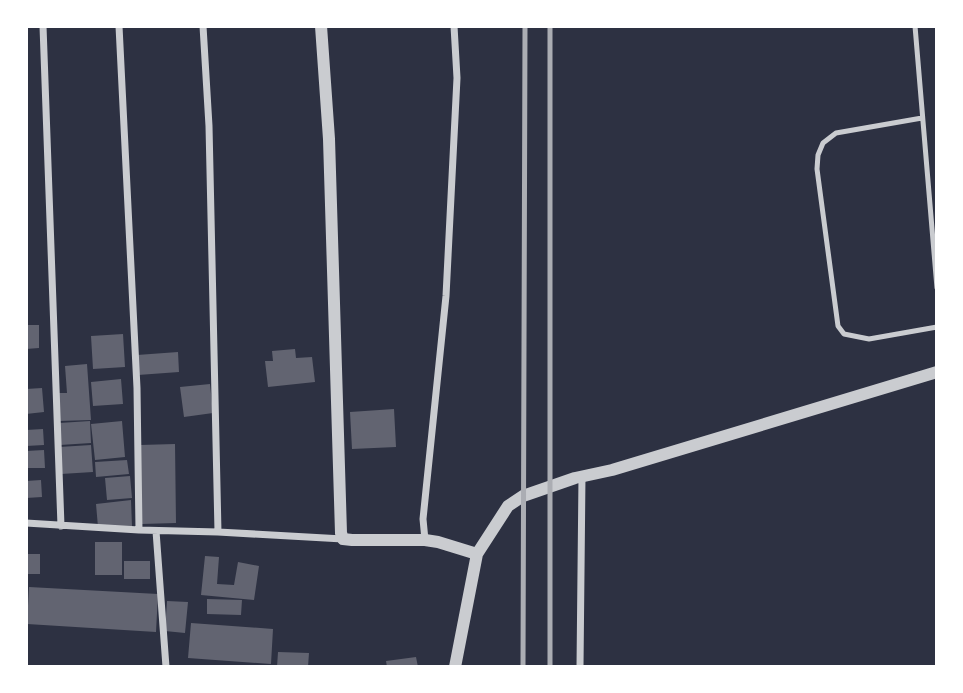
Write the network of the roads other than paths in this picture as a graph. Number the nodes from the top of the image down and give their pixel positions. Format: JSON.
{"nodes":[{"id":1,"x":43,"y":26,"type":"edge"},
{"id":2,"x":119,"y":26,"type":"edge"},
{"id":3,"x":203,"y":26,"type":"edge"},
{"id":4,"x":321,"y":26,"type":"edge"},
{"id":5,"x":454,"y":26,"type":"edge"},
{"id":6,"x":915,"y":26,"type":"edge"},
{"id":7,"x":922,"y":118,"type":"junction"},
{"id":8,"x":937,"y":288,"type":"edge"},
{"id":9,"x":937,"y":327,"type":"edge"},
{"id":10,"x":937,"y":372,"type":"edge"},
{"id":11,"x":582,"y":476,"type":"junction"},
{"id":12,"x":26,"y":523,"type":"edge"},
{"id":13,"x":61,"y":526,"type":"junction"},
{"id":14,"x":139,"y":530,"type":"junction"},
{"id":15,"x":156,"y":531,"type":"junction"},
{"id":16,"x":218,"y":532,"type":"junction"},
{"id":17,"x":343,"y":539,"type":"junction"},
{"id":18,"x":425,"y":540,"type":"junction"},
{"id":19,"x":477,"y":554,"type":"junction"},
{"id":20,"x":166,"y":667,"type":"edge"},
{"id":21,"x":455,"y":667,"type":"edge"},
{"id":22,"x":580,"y":667,"type":"edge"}],
"edges":[{"from":1,"to":13,"type":"street"},
{"from":2,"to":14,"type":"street"},
{"from":3,"to":16,"type":"street"},
{"from":4,"to":17,"type":"street"},
{"from":5,"to":18,"type":"street"},
{"from":6,"to":7,"type":"lane"},
{"from":7,"to":8,"type":"lane"},
{"from":7,"to":9,"type":"lane"},
{"from":10,"to":11,"type":"street"},
{"from":11,"to":19,"type":"street"},
{"from":11,"to":22,"type":"street"},
{"from":12,"to":13,"type":"street"},
{"from":13,"to":14,"type":"street"},
{"from":14,"to":15,"type":"street"},
{"from":15,"to":16,"type":"street"},
{"from":15,"to":20,"type":"street"},
{"from":16,"to":17,"type":"street"},
{"from":17,"to":18,"type":"street"},
{"from":18,"to":19,"type":"street"},
{"from":19,"to":21,"type":"street"}]}
